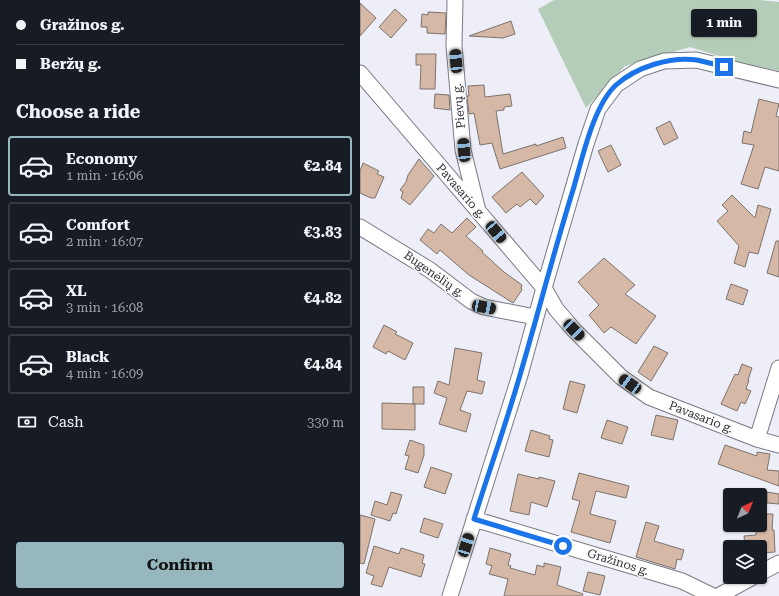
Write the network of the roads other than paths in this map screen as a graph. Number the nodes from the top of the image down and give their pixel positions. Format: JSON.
{"nodes":[{"id":1,"x":455,"y":0,"type":"edge"},
{"id":2,"x":360,"y":72,"type":"edge"},
{"id":3,"x":779,"y":80,"type":"edge"},
{"id":4,"x":477,"y":210,"type":"junction"},
{"id":5,"x":360,"y":227,"type":"edge"},
{"id":6,"x":544,"y":288,"type":"junction"},
{"id":7,"x":535,"y":317,"type":"junction"},
{"id":8,"x":779,"y":368,"type":"edge"},
{"id":9,"x":757,"y":439,"type":"junction"},
{"id":10,"x":779,"y":445,"type":"edge"},
{"id":11,"x":474,"y":519,"type":"junction"},
{"id":12,"x":779,"y":563,"type":"edge"},
{"id":13,"x":767,"y":569,"type":"edge"},
{"id":14,"x":740,"y":584,"type":"edge"},
{"id":15,"x":450,"y":596,"type":"edge"},
{"id":16,"x":713,"y":596,"type":"edge"},
{"id":17,"x":718,"y":596,"type":"edge"}],
"edges":[{"from":1,"to":4,"type":"street","name":"Pievų g."},
{"from":2,"to":4,"type":"street","name":"Pavasario g."},
{"from":3,"to":6,"type":"street"},
{"from":4,"to":6,"type":"street","name":"Pavasario g."},
{"from":5,"to":7,"type":"street","name":"Bugenėlių g."},
{"from":6,"to":7,"type":"street"},
{"from":6,"to":9,"type":"street","name":"Pavasario g."},
{"from":7,"to":11,"type":"street"},
{"from":8,"to":9,"type":"street"},
{"from":9,"to":10,"type":"street","name":"Pavasario g."},
{"from":11,"to":15,"type":"street"},
{"from":11,"to":16,"type":"street","name":"Gražinos g."},
{"from":12,"to":13,"type":"street"},
{"from":14,"to":17,"type":"street"}]}
